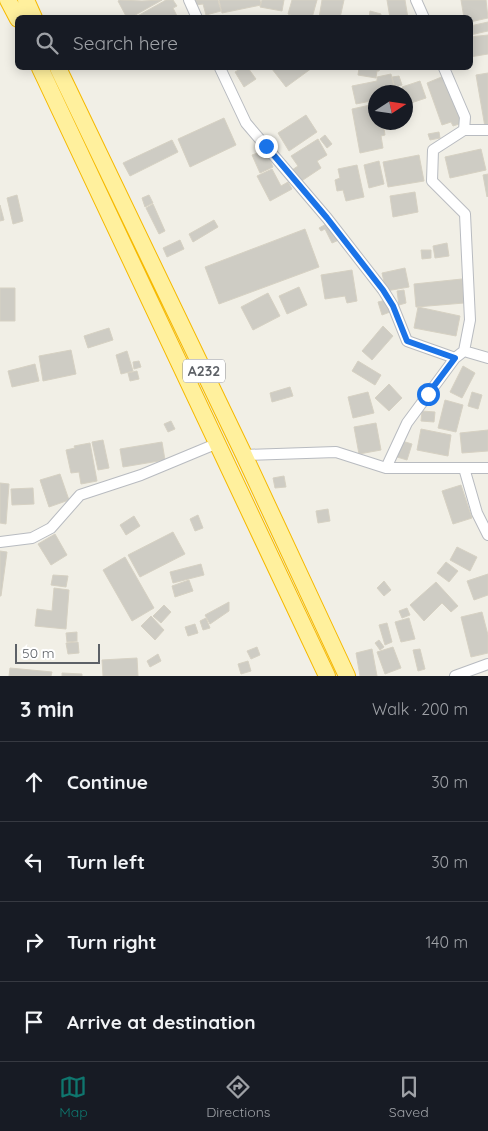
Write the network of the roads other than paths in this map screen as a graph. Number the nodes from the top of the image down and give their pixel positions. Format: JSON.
{"nodes":[{"id":1,"x":8,"y":0,"type":"edge"},
{"id":2,"x":26,"y":0,"type":"edge"},
{"id":3,"x":189,"y":0,"type":"edge"},
{"id":4,"x":416,"y":0,"type":"edge"},
{"id":5,"x":16,"y":15,"type":"edge"},
{"id":6,"x":33,"y":15,"type":"edge"},
{"id":7,"x":196,"y":15,"type":"edge"},
{"id":8,"x":423,"y":15,"type":"edge"},
{"id":9,"x":41,"y":70,"type":"edge"},
{"id":10,"x":59,"y":70,"type":"edge"},
{"id":11,"x":221,"y":70,"type":"edge"},
{"id":12,"x":445,"y":70,"type":"edge"},
{"id":13,"x":464,"y":130,"type":"junction"},
{"id":14,"x":488,"y":130,"type":"edge"},
{"id":15,"x":464,"y":352,"type":"junction"},
{"id":16,"x":455,"y":358,"type":"junction"},
{"id":17,"x":488,"y":358,"type":"edge"},
{"id":18,"x":218,"y":444,"type":"junction"},
{"id":19,"x":244,"y":455,"type":"junction"},
{"id":20,"x":386,"y":468,"type":"junction"},
{"id":21,"x":464,"y":468,"type":"junction"},
{"id":22,"x":488,"y":468,"type":"edge"},
{"id":23,"x":488,"y":536,"type":"edge"},
{"id":24,"x":0,"y":542,"type":"edge"},
{"id":25,"x":488,"y":664,"type":"edge"},
{"id":26,"x":327,"y":676,"type":"edge"},
{"id":27,"x":347,"y":676,"type":"edge"},
{"id":28,"x":455,"y":676,"type":"edge"}],
"edges":[{"from":1,"to":5,"type":"highway"},
{"from":2,"to":6,"type":"highway"},
{"from":3,"to":7,"type":"street"},
{"from":4,"to":8,"type":"street"},
{"from":9,"to":18,"type":"highway","number":"A232"},
{"from":10,"to":19,"type":"highway","number":"A232"},
{"from":11,"to":16,"type":"street"},
{"from":12,"to":13,"type":"street"},
{"from":13,"to":14,"type":"street"},
{"from":13,"to":15,"type":"street"},
{"from":15,"to":16,"type":"street"},
{"from":15,"to":17,"type":"street"},
{"from":16,"to":20,"type":"street"},
{"from":18,"to":24,"type":"street"},
{"from":18,"to":26,"type":"highway","number":"A232"},
{"from":19,"to":20,"type":"street"},
{"from":19,"to":27,"type":"highway","number":"A232"},
{"from":20,"to":21,"type":"street"},
{"from":21,"to":22,"type":"street"},
{"from":21,"to":23,"type":"street"},
{"from":25,"to":28,"type":"street"}]}
